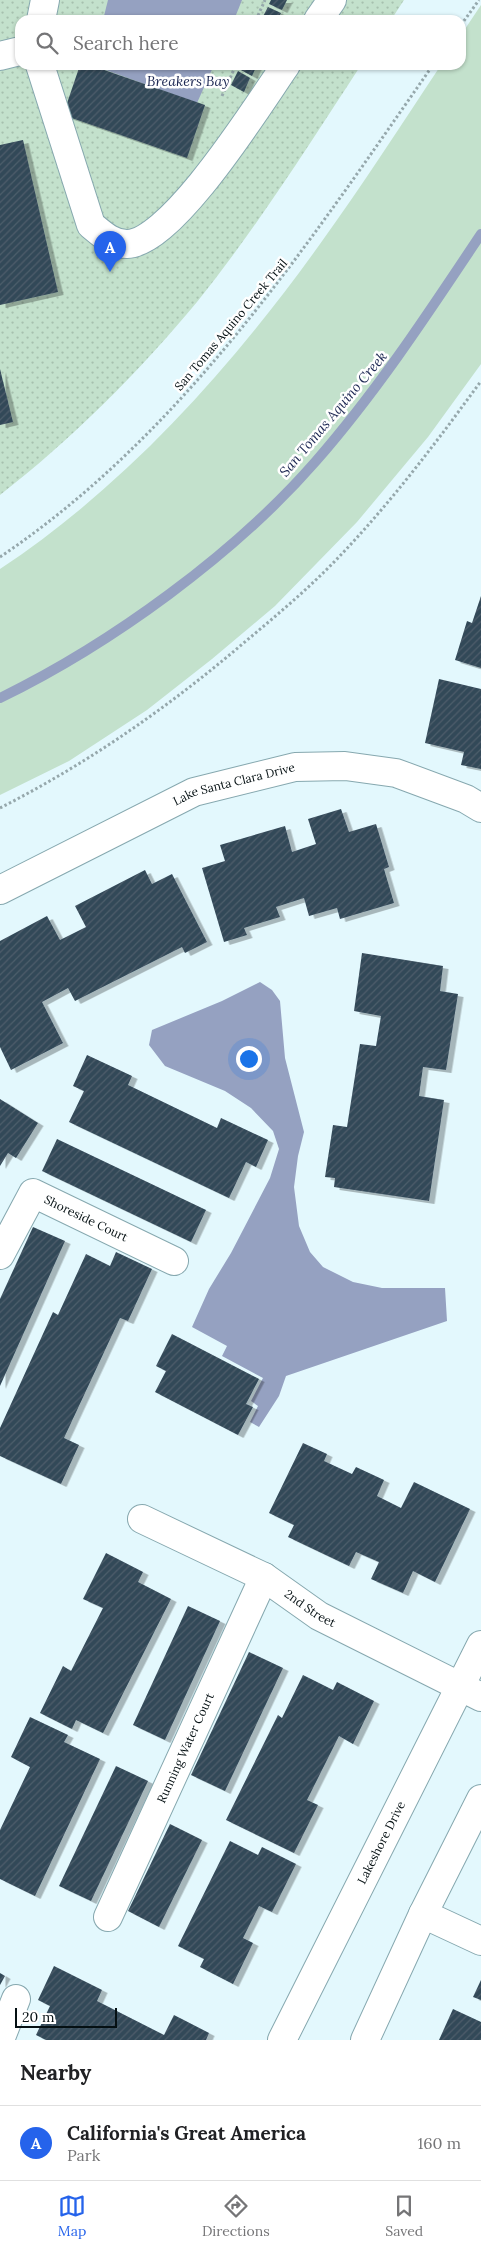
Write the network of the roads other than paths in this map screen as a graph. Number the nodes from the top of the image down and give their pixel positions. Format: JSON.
{"nodes":[{"id":1,"x":45,"y":0,"type":"edge"},
{"id":2,"x":332,"y":0,"type":"edge"},
{"id":3,"x":42,"y":15,"type":"edge"},
{"id":4,"x":322,"y":15,"type":"edge"},
{"id":5,"x":15,"y":52,"type":"edge"},
{"id":6,"x":0,"y":56,"type":"edge"},
{"id":7,"x":42,"y":70,"type":"edge"},
{"id":8,"x":282,"y":70,"type":"edge"},
{"id":9,"x":481,"y":808,"type":"edge"},
{"id":10,"x":0,"y":890,"type":"edge"},
{"id":11,"x":0,"y":1255,"type":"edge"},
{"id":12,"x":174,"y":1261,"type":"dead end"},
{"id":13,"x":142,"y":1519,"type":"dead end"},
{"id":14,"x":264,"y":1577,"type":"junction"},
{"id":15,"x":481,"y":1645,"type":"edge"},
{"id":16,"x":471,"y":1692,"type":"edge"},
{"id":17,"x":481,"y":1799,"type":"edge"},
{"id":18,"x":423,"y":1914,"type":"junction"},
{"id":19,"x":108,"y":1917,"type":"dead end"},
{"id":20,"x":481,"y":1941,"type":"edge"},
{"id":21,"x":16,"y":1999,"type":"dead end"},
{"id":22,"x":0,"y":2040,"type":"edge"},
{"id":23,"x":282,"y":2040,"type":"edge"},
{"id":24,"x":365,"y":2040,"type":"edge"}],
"edges":[{"from":1,"to":3,"type":"street"},
{"from":2,"to":4,"type":"street"},
{"from":5,"to":6,"type":"street"},
{"from":7,"to":8,"type":"street"},
{"from":9,"to":10,"type":"street","name":"Lake Santa Clara Drive"},
{"from":11,"to":12,"type":"street","name":"Shoreside Court"},
{"from":13,"to":14,"type":"street","name":"2nd Street"},
{"from":14,"to":16,"type":"street","name":"2nd Street"},
{"from":14,"to":19,"type":"street","name":"Running Water Court"},
{"from":15,"to":16,"type":"street","name":"Lakeshore Drive"},
{"from":16,"to":23,"type":"street","name":"Lakeshore Drive"},
{"from":17,"to":18,"type":"street"},
{"from":18,"to":20,"type":"street"},
{"from":18,"to":24,"type":"street"},
{"from":21,"to":22,"type":"street"}]}
